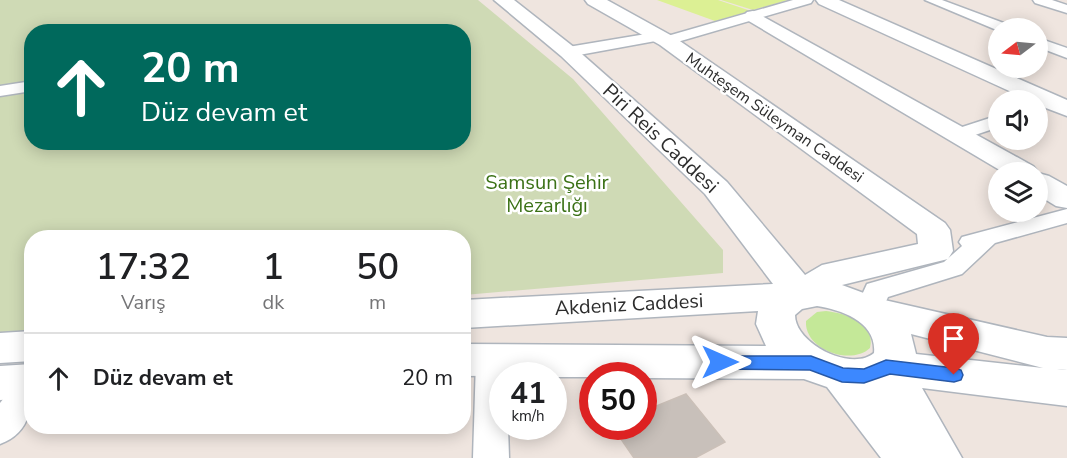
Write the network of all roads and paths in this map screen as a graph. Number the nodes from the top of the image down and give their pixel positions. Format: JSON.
{"nodes":[{"id":1,"x":503,"y":0,"type":"edge"},
{"id":2,"x":594,"y":0,"type":"edge"},
{"id":3,"x":807,"y":0,"type":"edge"},
{"id":4,"x":825,"y":0,"type":"edge"},
{"id":5,"x":931,"y":0,"type":"edge"},
{"id":6,"x":1039,"y":0,"type":"edge"},
{"id":7,"x":1067,"y":9,"type":"edge"},
{"id":8,"x":753,"y":16,"type":"junction"},
{"id":9,"x":988,"y":22,"type":"edge"},
{"id":10,"x":662,"y":39,"type":"junction"},
{"id":11,"x":1048,"y":46,"type":"edge"},
{"id":12,"x":568,"y":52,"type":"junction"},
{"id":13,"x":1067,"y":53,"type":"edge"},
{"id":14,"x":24,"y":87,"type":"edge"},
{"id":15,"x":0,"y":91,"type":"edge"},
{"id":16,"x":1053,"y":106,"type":"edge"},
{"id":17,"x":988,"y":125,"type":"edge"},
{"id":18,"x":960,"y":134,"type":"junction"},
{"id":19,"x":1006,"y":162,"type":"edge"},
{"id":20,"x":1048,"y":188,"type":"edge"},
{"id":21,"x":1067,"y":199,"type":"edge"},
{"id":22,"x":1067,"y":216,"type":"edge"},
{"id":23,"x":987,"y":237,"type":"junction"},
{"id":24,"x":936,"y":251,"type":"junction"},
{"id":25,"x":798,"y":295,"type":"junction"},
{"id":26,"x":869,"y":310,"type":"junction"},
{"id":27,"x":471,"y":314,"type":"edge"},
{"id":28,"x":24,"y":346,"type":"edge"},
{"id":29,"x":0,"y":348,"type":"edge"},
{"id":30,"x":1067,"y":354,"type":"edge"},
{"id":31,"x":477,"y":360,"type":"edge"},
{"id":32,"x":886,"y":367,"type":"junction"},
{"id":33,"x":827,"y":369,"type":"junction"},
{"id":34,"x":24,"y":382,"type":"edge"},
{"id":35,"x":0,"y":383,"type":"edge"},
{"id":36,"x":1067,"y":387,"type":"edge"},
{"id":37,"x":24,"y":397,"type":"edge"},
{"id":38,"x":0,"y":429,"type":"edge"},
{"id":39,"x":491,"y":458,"type":"edge"},
{"id":40,"x":910,"y":458,"type":"edge"},
{"id":41,"x":938,"y":458,"type":"edge"}],
"edges":[{"from":1,"to":12,"type":"street","name":"Piri Reis Caddesi"},
{"from":2,"to":10,"type":"street","name":"Muhteşem Süleyman Caddesi"},
{"from":3,"to":8,"type":"street"},
{"from":4,"to":16,"type":"street"},
{"from":5,"to":9,"type":"street"},
{"from":6,"to":7,"type":"street"},
{"from":8,"to":10,"type":"street"},
{"from":8,"to":18,"type":"street"},
{"from":10,"to":12,"type":"street"},
{"from":10,"to":24,"type":"street","name":"Muhteşem Süleyman Caddesi"},
{"from":11,"to":13,"type":"street"},
{"from":12,"to":25,"type":"street","name":"Piri Reis Caddesi"},
{"from":14,"to":15,"type":"street"},
{"from":17,"to":18,"type":"street"},
{"from":18,"to":19,"type":"street"},
{"from":20,"to":21,"type":"street"},
{"from":22,"to":23,"type":"street"},
{"from":23,"to":24,"type":"street"},
{"from":23,"to":26,"type":"street"},
{"from":24,"to":25,"type":"street"},
{"from":25,"to":26,"type":"street"},
{"from":25,"to":27,"type":"street","name":"Akdeniz Caddesi"},
{"from":25,"to":33,"type":"street"},
{"from":26,"to":30,"type":"street"},
{"from":26,"to":32,"type":"street"},
{"from":28,"to":29,"type":"street"},
{"from":31,"to":33,"type":"street"},
{"from":31,"to":39,"type":"street"},
{"from":32,"to":33,"type":"street"},
{"from":32,"to":36,"type":"street"},
{"from":32,"to":41,"type":"street"},
{"from":33,"to":40,"type":"street"},
{"from":34,"to":35,"type":"street"},
{"from":37,"to":38,"type":"street"}]}
